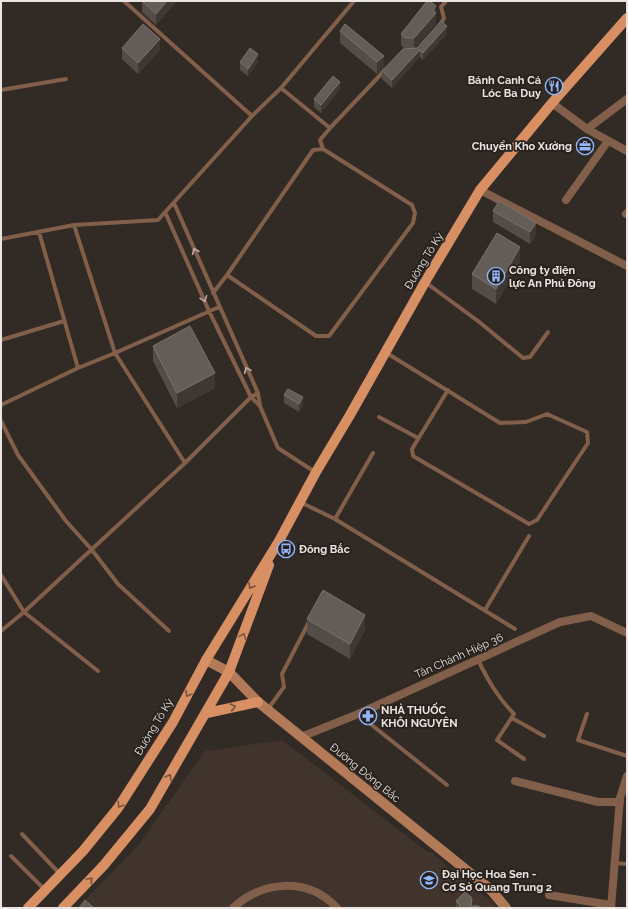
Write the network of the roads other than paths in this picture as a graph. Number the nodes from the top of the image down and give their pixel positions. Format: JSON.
{"nodes":[{"id":1,"x":124,"y":1,"type":"edge"},
{"id":2,"x":354,"y":1,"type":"edge"},
{"id":3,"x":446,"y":1,"type":"edge"},
{"id":4,"x":627,"y":18,"type":"edge"},
{"id":5,"x":436,"y":30,"type":"edge"},
{"id":6,"x":390,"y":65,"type":"edge"},
{"id":7,"x":66,"y":79,"type":"dead end"},
{"id":8,"x":282,"y":88,"type":"junction"},
{"id":9,"x":1,"y":90,"type":"edge"},
{"id":10,"x":627,"y":99,"type":"edge"},
{"id":11,"x":552,"y":103,"type":"junction"},
{"id":12,"x":252,"y":116,"type":"junction"},
{"id":13,"x":330,"y":128,"type":"junction"},
{"id":14,"x":587,"y":128,"type":"junction"},
{"id":15,"x":608,"y":141,"type":"junction"},
{"id":16,"x":323,"y":149,"type":"junction"},
{"id":17,"x":627,"y":151,"type":"edge"},
{"id":18,"x":480,"y":190,"type":"junction"},
{"id":19,"x":566,"y":200,"type":"dead end"},
{"id":20,"x":174,"y":203,"type":"junction"},
{"id":21,"x":165,"y":212,"type":"junction"},
{"id":22,"x":74,"y":225,"type":"junction"},
{"id":23,"x":39,"y":232,"type":"junction"},
{"id":24,"x":1,"y":239,"type":"edge"},
{"id":25,"x":627,"y":266,"type":"edge"},
{"id":26,"x":227,"y":275,"type":"junction"},
{"id":27,"x":425,"y":282,"type":"junction"},
{"id":28,"x":213,"y":293,"type":"junction"},
{"id":29,"x":219,"y":307,"type":"junction"},
{"id":30,"x":209,"y":311,"type":"junction"},
{"id":31,"x":64,"y":321,"type":"junction"},
{"id":32,"x":548,"y":332,"type":"dead end"},
{"id":33,"x":1,"y":340,"type":"edge"},
{"id":34,"x":385,"y":352,"type":"junction"},
{"id":35,"x":115,"y":353,"type":"junction"},
{"id":36,"x":78,"y":368,"type":"junction"},
{"id":37,"x":448,"y":390,"type":"junction"},
{"id":38,"x":258,"y":393,"type":"junction"},
{"id":39,"x":251,"y":397,"type":"junction"},
{"id":40,"x":1,"y":405,"type":"edge"},
{"id":41,"x":260,"y":406,"type":"junction"},
{"id":42,"x":379,"y":417,"type":"dead end"},
{"id":43,"x":1,"y":421,"type":"edge"},
{"id":44,"x":418,"y":438,"type":"junction"},
{"id":45,"x":373,"y":453,"type":"dead end"},
{"id":46,"x":185,"y":463,"type":"junction"},
{"id":47,"x":316,"y":472,"type":"junction"},
{"id":48,"x":300,"y":501,"type":"junction"},
{"id":49,"x":335,"y":519,"type":"junction"},
{"id":50,"x":529,"y":536,"type":"dead end"},
{"id":51,"x":279,"y":541,"type":"junction"},
{"id":52,"x":92,"y":550,"type":"junction"},
{"id":53,"x":1,"y":575,"type":"edge"},
{"id":54,"x":485,"y":610,"type":"junction"},
{"id":55,"x":24,"y":612,"type":"junction"},
{"id":56,"x":312,"y":616,"type":"edge"},
{"id":57,"x":515,"y":629,"type":"dead end"},
{"id":58,"x":1,"y":631,"type":"edge"},
{"id":59,"x":169,"y":631,"type":"dead end"},
{"id":60,"x":627,"y":633,"type":"edge"},
{"id":61,"x":477,"y":659,"type":"junction"},
{"id":62,"x":206,"y":660,"type":"junction"},
{"id":63,"x":98,"y":671,"type":"dead end"},
{"id":64,"x":229,"y":672,"type":"junction"},
{"id":65,"x":258,"y":702,"type":"junction"},
{"id":66,"x":267,"y":709,"type":"junction"},
{"id":67,"x":207,"y":713,"type":"junction"},
{"id":68,"x":358,"y":714,"type":"junction"},
{"id":69,"x":587,"y":714,"type":"dead end"},
{"id":70,"x":512,"y":718,"type":"junction"},
{"id":71,"x":544,"y":736,"type":"dead end"},
{"id":72,"x":302,"y":737,"type":"junction"},
{"id":73,"x":627,"y":756,"type":"edge"},
{"id":74,"x":524,"y":759,"type":"dead end"},
{"id":75,"x":627,"y":776,"type":"edge"},
{"id":76,"x":515,"y":781,"type":"dead end"},
{"id":77,"x":447,"y":785,"type":"dead end"},
{"id":78,"x":623,"y":800,"type":"edge"},
{"id":79,"x":22,"y":834,"type":"dead end"},
{"id":80,"x":11,"y":856,"type":"dead end"},
{"id":81,"x":614,"y":863,"type":"junction"},
{"id":82,"x":627,"y":864,"type":"edge"},
{"id":83,"x":61,"y":874,"type":"junction"},
{"id":84,"x":45,"y":890,"type":"junction"},
{"id":85,"x":549,"y":895,"type":"dead end"},
{"id":86,"x":611,"y":906,"type":"edge"},
{"id":87,"x":28,"y":908,"type":"edge"},
{"id":88,"x":64,"y":908,"type":"edge"},
{"id":89,"x":232,"y":908,"type":"edge"},
{"id":90,"x":336,"y":908,"type":"edge"},
{"id":91,"x":506,"y":908,"type":"edge"}],
"edges":[{"from":1,"to":12,"type":"lane"},
{"from":2,"to":8,"type":"lane"},
{"from":3,"to":5,"type":"lane"},
{"from":4,"to":11,"type":"main road","name":"Đường Tô Ký"},
{"from":6,"to":13,"type":"lane"},
{"from":7,"to":9,"type":"lane"},
{"from":8,"to":12,"type":"lane"},
{"from":8,"to":13,"type":"lane"},
{"from":10,"to":14,"type":"street"},
{"from":11,"to":14,"type":"street"},
{"from":11,"to":18,"type":"main road","name":"Đường Tô Ký"},
{"from":12,"to":20,"type":"lane"},
{"from":13,"to":16,"type":"lane"},
{"from":14,"to":15,"type":"street"},
{"from":15,"to":17,"type":"street"},
{"from":15,"to":19,"type":"street"},
{"from":16,"to":26,"type":"lane"},
{"from":16,"to":26,"type":"lane"},
{"from":18,"to":25,"type":"street"},
{"from":18,"to":27,"type":"main road","name":"Đường Tô Ký"},
{"from":20,"to":21,"type":"lane"},
{"from":28,"to":20,"type":"lane","one_way":true},
{"from":21,"to":22,"type":"lane"},
{"from":21,"to":30,"type":"lane","one_way":true},
{"from":22,"to":23,"type":"lane"},
{"from":22,"to":35,"type":"lane"},
{"from":23,"to":24,"type":"lane"},
{"from":23,"to":31,"type":"lane"},
{"from":26,"to":28,"type":"lane"},
{"from":27,"to":32,"type":"lane"},
{"from":27,"to":34,"type":"main road","name":"Đường Tô Ký"},
{"from":28,"to":29,"type":"lane"},
{"from":29,"to":30,"type":"lane"},
{"from":38,"to":29,"type":"lane","one_way":true},
{"from":30,"to":35,"type":"lane"},
{"from":30,"to":39,"type":"lane"},
{"from":31,"to":33,"type":"lane"},
{"from":31,"to":36,"type":"lane"},
{"from":34,"to":37,"type":"lane"},
{"from":34,"to":47,"type":"main road","name":"Đường Tô Ký"},
{"from":35,"to":36,"type":"lane"},
{"from":35,"to":46,"type":"lane"},
{"from":36,"to":40,"type":"lane"},
{"from":37,"to":44,"type":"lane"},
{"from":37,"to":44,"type":"lane"},
{"from":38,"to":39,"type":"lane"},
{"from":38,"to":41,"type":"lane"},
{"from":39,"to":41,"type":"lane"},
{"from":39,"to":46,"type":"lane"},
{"from":41,"to":47,"type":"lane"},
{"from":42,"to":44,"type":"lane"},
{"from":43,"to":52,"type":"lane"},
{"from":45,"to":49,"type":"lane"},
{"from":46,"to":52,"type":"lane"},
{"from":47,"to":48,"type":"main road","name":"Đường Tô Ký"},
{"from":48,"to":49,"type":"lane"},
{"from":48,"to":51,"type":"main road","name":"Đường Tô Ký"},
{"from":49,"to":54,"type":"lane"},
{"from":50,"to":54,"type":"lane"},
{"from":51,"to":62,"type":"main road","name":"Đường Tô Ký","one_way":true},
{"from":64,"to":51,"type":"main road","name":"Đường Tô Ký","one_way":true},
{"from":52,"to":55,"type":"lane"},
{"from":52,"to":59,"type":"lane"},
{"from":53,"to":55,"type":"lane"},
{"from":54,"to":57,"type":"lane"},
{"from":55,"to":58,"type":"lane"},
{"from":55,"to":63,"type":"lane"},
{"from":56,"to":66,"type":"lane"},
{"from":60,"to":61,"type":"street","name":"Tân Chánh Hiệp 36"},
{"from":61,"to":68,"type":"street","name":"Tân Chánh Hiệp 36"},
{"from":61,"to":70,"type":"lane"},
{"from":62,"to":64,"type":"street","name":"Đường Đông Bắc"},
{"from":62,"to":83,"type":"main road","name":"Đường Tô Ký","one_way":true},
{"from":64,"to":65,"type":"street","name":"Đường Đông Bắc"},
{"from":64,"to":67,"type":"main road","name":"Đường Tô Ký"},
{"from":65,"to":66,"type":"street","name":"Đường Đông Bắc"},
{"from":67,"to":65,"type":"main road","one_way":true},
{"from":66,"to":72,"type":"street","name":"Đường Đông Bắc"},
{"from":88,"to":67,"type":"main road","name":"Đường Tô Ký","one_way":true},
{"from":68,"to":72,"type":"street","name":"Tân Chánh Hiệp 36"},
{"from":68,"to":77,"type":"lane"},
{"from":69,"to":73,"type":"lane"},
{"from":70,"to":71,"type":"lane"},
{"from":70,"to":74,"type":"lane"},
{"from":72,"to":91,"type":"street","name":"Đường Đông Bắc"},
{"from":75,"to":78,"type":"street"},
{"from":76,"to":78,"type":"street"},
{"from":78,"to":81,"type":"street"},
{"from":79,"to":83,"type":"lane"},
{"from":80,"to":84,"type":"lane"},
{"from":81,"to":82,"type":"lane"},
{"from":81,"to":86,"type":"street"},
{"from":83,"to":84,"type":"main road","name":"Đường Tô Ký"},
{"from":84,"to":87,"type":"main road","name":"Đường Tô Ký"},
{"from":85,"to":86,"type":"street"},
{"from":89,"to":90,"type":"street"}]}
